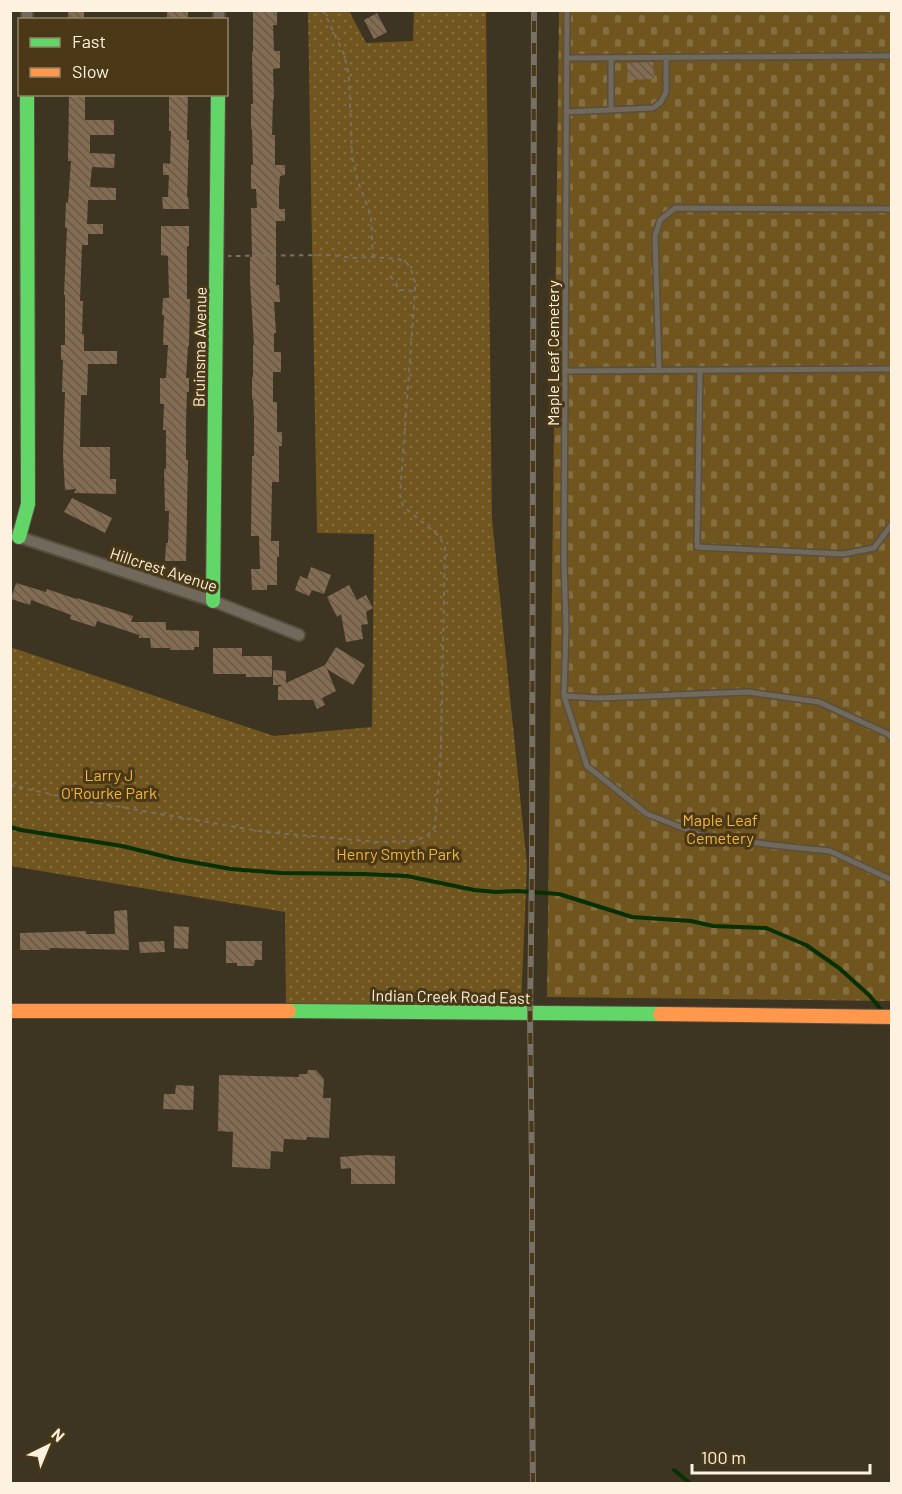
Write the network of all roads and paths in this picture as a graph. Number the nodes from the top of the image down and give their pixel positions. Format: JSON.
{"nodes":[{"id":1,"x":323,"y":10,"type":"edge"},
{"id":2,"x":567,"y":10,"type":"edge"},
{"id":3,"x":891,"y":56,"type":"edge"},
{"id":4,"x":666,"y":57,"type":"junction"},
{"id":5,"x":567,"y":58,"type":"junction"},
{"id":6,"x":611,"y":58,"type":"junction"},
{"id":7,"x":27,"y":96,"type":"edge"},
{"id":8,"x":218,"y":96,"type":"edge"},
{"id":9,"x":611,"y":110,"type":"junction"},
{"id":10,"x":567,"y":112,"type":"junction"},
{"id":11,"x":891,"y":209,"type":"edge"},
{"id":12,"x":216,"y":256,"type":"junction"},
{"id":13,"x":373,"y":257,"type":"junction"},
{"id":14,"x":390,"y":276,"type":"dead end"},
{"id":15,"x":415,"y":291,"type":"junction"},
{"id":16,"x":891,"y":369,"type":"edge"},
{"id":17,"x":700,"y":370,"type":"junction"},
{"id":18,"x":565,"y":371,"type":"junction"},
{"id":19,"x":659,"y":371,"type":"junction"},
{"id":20,"x":891,"y":524,"type":"edge"},
{"id":21,"x":15,"y":536,"type":"edge"},
{"id":22,"x":213,"y":601,"type":"junction"},
{"id":23,"x":299,"y":635,"type":"dead end"},
{"id":24,"x":564,"y":696,"type":"junction"},
{"id":25,"x":891,"y":738,"type":"edge"},
{"id":26,"x":10,"y":785,"type":"edge"},
{"id":27,"x":891,"y":880,"type":"edge"},
{"id":28,"x":10,"y":1011,"type":"edge"},
{"id":29,"x":891,"y":1017,"type":"edge"}],
"edges":[{"from":1,"to":13,"type":"path"},
{"from":2,"to":5,"type":"lane","name":"Maple Leaf Cemetery"},
{"from":3,"to":4,"type":"lane"},
{"from":4,"to":6,"type":"lane"},
{"from":4,"to":9,"type":"lane"},
{"from":5,"to":6,"type":"lane"},
{"from":5,"to":10,"type":"lane","name":"Maple Leaf Cemetery"},
{"from":6,"to":9,"type":"lane"},
{"from":7,"to":21,"type":"street"},
{"from":8,"to":12,"type":"street","name":"Bruinsma Avenue"},
{"from":9,"to":10,"type":"lane"},
{"from":10,"to":18,"type":"lane","name":"Maple Leaf Cemetery"},
{"from":11,"to":19,"type":"lane"},
{"from":12,"to":13,"type":"path"},
{"from":12,"to":22,"type":"street","name":"Bruinsma Avenue"},
{"from":13,"to":15,"type":"path"},
{"from":14,"to":15,"type":"path"},
{"from":15,"to":26,"type":"path"},
{"from":16,"to":17,"type":"lane"},
{"from":17,"to":19,"type":"lane"},
{"from":17,"to":20,"type":"lane"},
{"from":18,"to":19,"type":"lane"},
{"from":18,"to":24,"type":"lane","name":"Maple Leaf Cemetery"},
{"from":21,"to":22,"type":"street","name":"Hillcrest Avenue"},
{"from":22,"to":23,"type":"street","name":"Hillcrest Avenue"},
{"from":24,"to":25,"type":"lane"},
{"from":24,"to":27,"type":"lane","name":"Maple Leaf Cemetery"},
{"from":28,"to":29,"type":"street","name":"Indian Creek Road East"}]}
